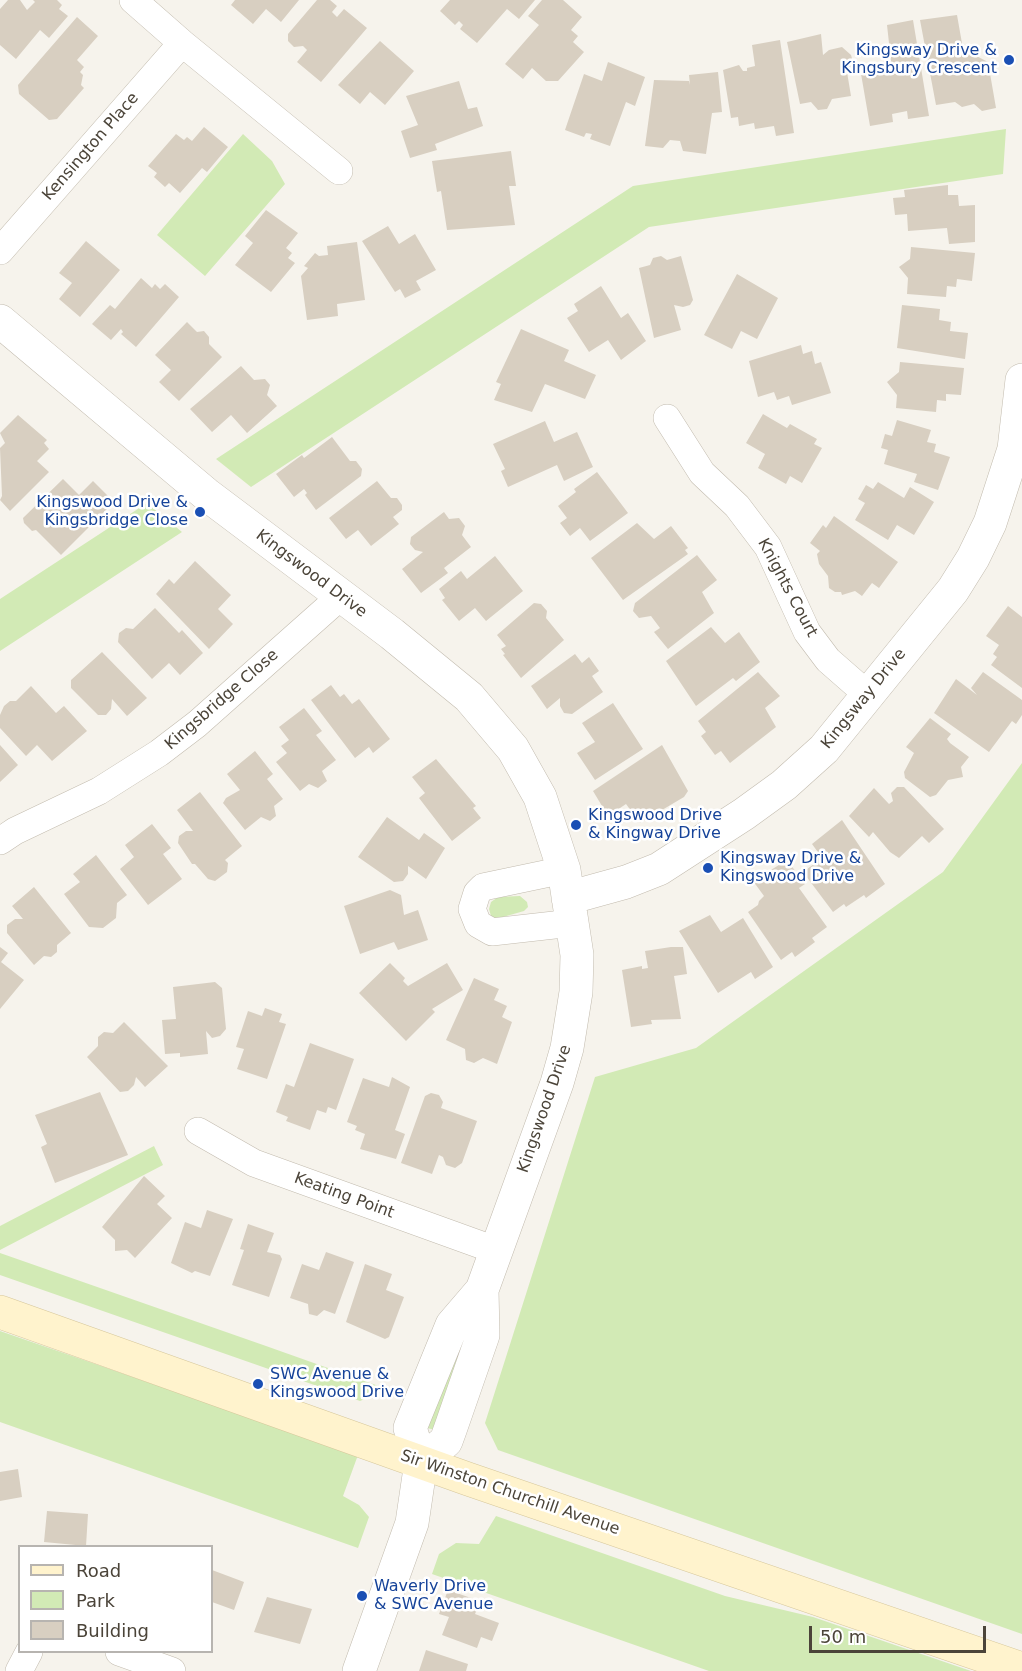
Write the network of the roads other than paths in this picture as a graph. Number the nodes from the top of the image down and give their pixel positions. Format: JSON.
{"nodes":[{"id":1,"x":133,"y":0,"type":"edge"},
{"id":2,"x":182,"y":43,"type":"junction"},
{"id":3,"x":339,"y":171,"type":"dead end"},
{"id":4,"x":0,"y":251,"type":"edge"},
{"id":5,"x":0,"y":321,"type":"edge"},
{"id":6,"x":1022,"y":380,"type":"edge"},
{"id":7,"x":667,"y":418,"type":"dead end"},
{"id":8,"x":340,"y":597,"type":"junction"},
{"id":9,"x":868,"y":695,"type":"junction"},
{"id":10,"x":0,"y":841,"type":"edge"},
{"id":11,"x":568,"y":897,"type":"junction"},
{"id":12,"x":198,"y":1131,"type":"dead end"},
{"id":13,"x":495,"y":1250,"type":"junction"},
{"id":14,"x":0,"y":1312,"type":"edge"},
{"id":15,"x":421,"y":1462,"type":"junction"},
{"id":16,"x":28,"y":1653,"type":"edge"},
{"id":17,"x":122,"y":1653,"type":"edge"},
{"id":18,"x":1022,"y":1670,"type":"edge"},
{"id":19,"x":19,"y":1671,"type":"edge"},
{"id":20,"x":172,"y":1671,"type":"edge"},
{"id":21,"x":359,"y":1671,"type":"edge"}],
"edges":[{"from":1,"to":2,"type":"street"},
{"from":2,"to":3,"type":"street"},
{"from":2,"to":4,"type":"street","name":"Kensington Place"},
{"from":5,"to":8,"type":"street","name":"Kingswood Drive"},
{"from":6,"to":9,"type":"street","name":"Kingsway Drive"},
{"from":7,"to":9,"type":"street","name":"Knights Court"},
{"from":8,"to":10,"type":"street","name":"Kingsbridge Close"},
{"from":8,"to":11,"type":"street","name":"Kingswood Drive"},
{"from":9,"to":11,"type":"street","name":"Kingsway Drive"},
{"from":11,"to":13,"type":"street","name":"Kingswood Drive"},
{"from":12,"to":13,"type":"street","name":"Keating Point"},
{"from":13,"to":15,"type":"street","name":"Kingswood Drive"},
{"from":14,"to":15,"type":"main road","name":"Sir Winston Churchill Avenue"},
{"from":15,"to":18,"type":"main road","name":"Sir Winston Churchill Avenue"},
{"from":15,"to":21,"type":"street"},
{"from":16,"to":19,"type":"street"},
{"from":17,"to":20,"type":"street"}]}
